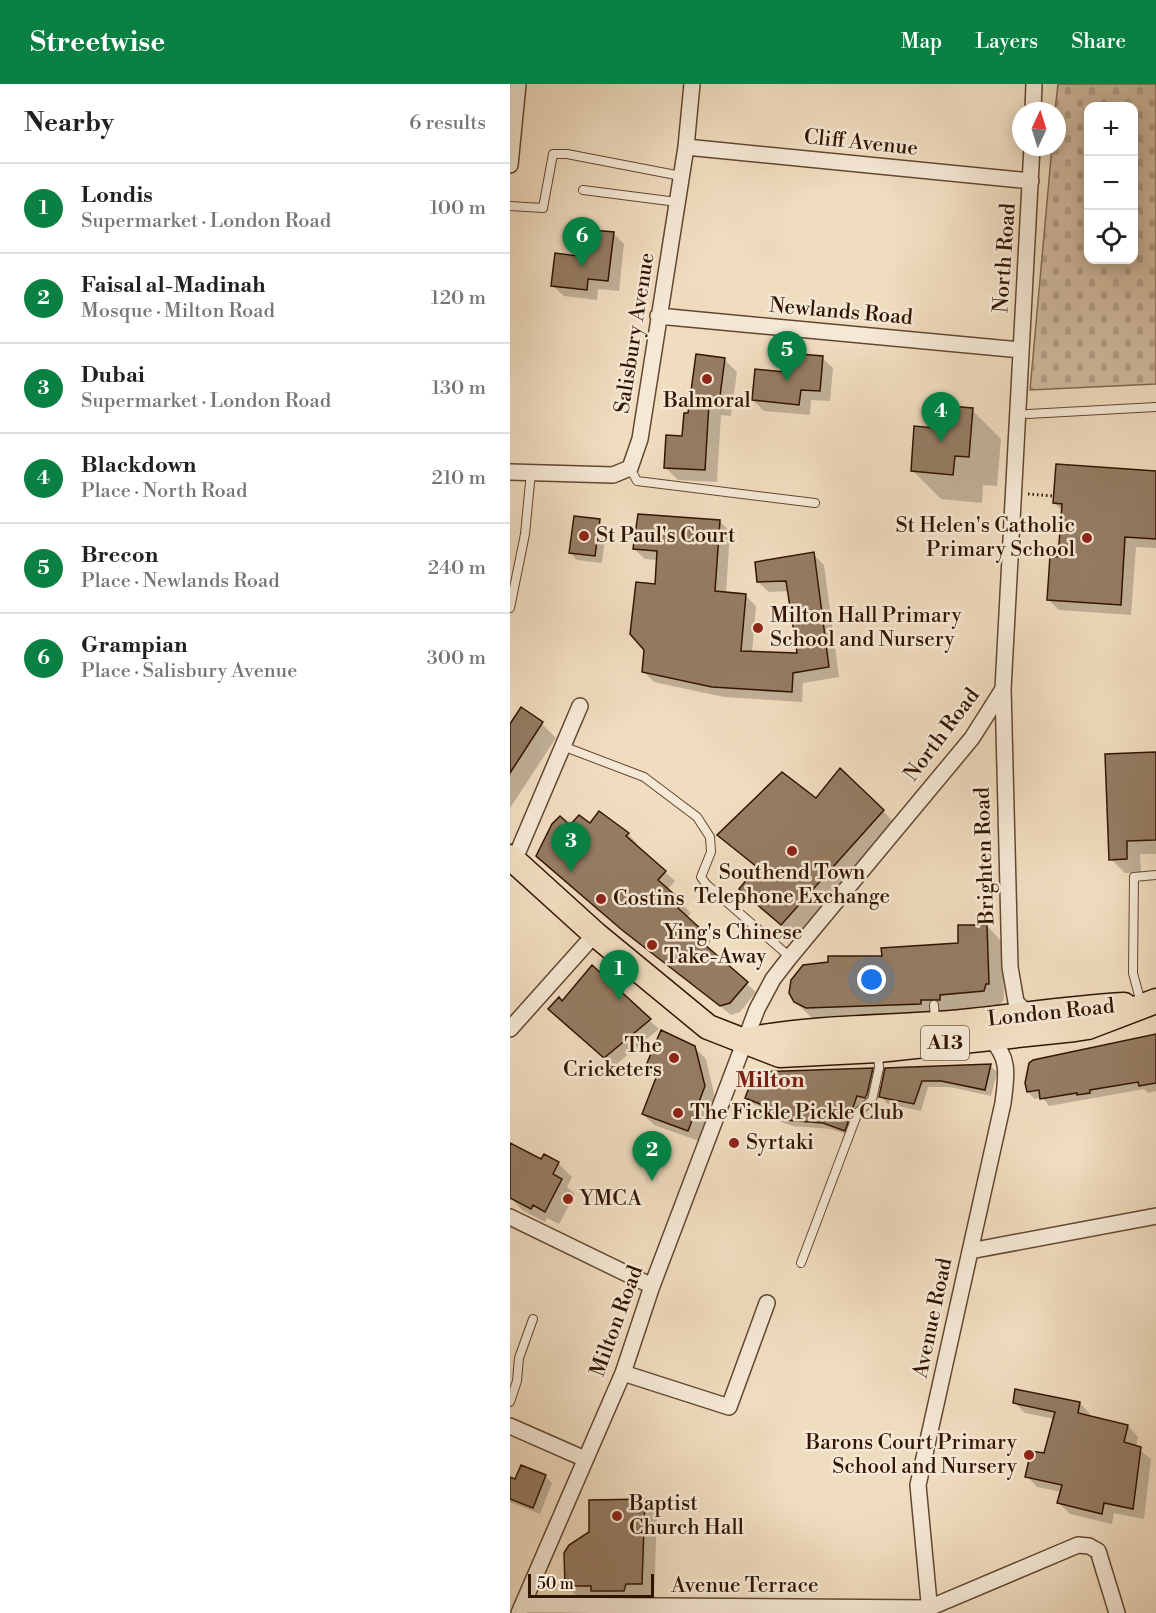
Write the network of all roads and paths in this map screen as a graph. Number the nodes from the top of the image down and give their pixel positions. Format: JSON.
{"nodes":[{"id":1,"x":518,"y":84,"type":"edge"},
{"id":2,"x":692,"y":84,"type":"edge"},
{"id":3,"x":1034,"y":84,"type":"edge"},
{"id":4,"x":1033,"y":102,"type":"edge"},
{"id":5,"x":686,"y":147,"type":"junction"},
{"id":6,"x":1032,"y":156,"type":"edge"},
{"id":7,"x":510,"y":165,"type":"edge"},
{"id":8,"x":681,"y":176,"type":"junction"},
{"id":9,"x":1031,"y":181,"type":"junction"},
{"id":10,"x":583,"y":190,"type":"dead end"},
{"id":11,"x":677,"y":202,"type":"junction"},
{"id":12,"x":510,"y":206,"type":"edge"},
{"id":13,"x":658,"y":316,"type":"junction"},
{"id":14,"x":1021,"y":350,"type":"junction"},
{"id":15,"x":1156,"y":407,"type":"edge"},
{"id":16,"x":1028,"y":414,"type":"dead end"},
{"id":17,"x":630,"y":468,"type":"junction"},
{"id":18,"x":510,"y":472,"type":"edge"},
{"id":19,"x":531,"y":472,"type":"junction"},
{"id":20,"x":1012,"y":493,"type":"junction"},
{"id":21,"x":1053,"y":496,"type":"dead end"},
{"id":22,"x":815,"y":503,"type":"dead end"},
{"id":23,"x":510,"y":608,"type":"edge"},
{"id":24,"x":1003,"y":689,"type":"junction"},
{"id":25,"x":580,"y":706,"type":"dead end"},
{"id":26,"x":565,"y":747,"type":"junction"},
{"id":27,"x":512,"y":859,"type":"edge"},
{"id":28,"x":1156,"y":875,"type":"edge"},
{"id":29,"x":596,"y":934,"type":"junction"},
{"id":30,"x":790,"y":957,"type":"junction"},
{"id":31,"x":1149,"y":1002,"type":"edge"},
{"id":32,"x":1029,"y":1015,"type":"junction"},
{"id":33,"x":510,"y":1029,"type":"edge"},
{"id":34,"x":876,"y":1039,"type":"junction"},
{"id":35,"x":990,"y":1039,"type":"junction"},
{"id":36,"x":746,"y":1040,"type":"junction"},
{"id":37,"x":1156,"y":1216,"type":"edge"},
{"id":38,"x":510,"y":1217,"type":"edge"},
{"id":39,"x":970,"y":1251,"type":"junction"},
{"id":40,"x":801,"y":1263,"type":"dead end"},
{"id":41,"x":652,"y":1286,"type":"junction"},
{"id":42,"x":767,"y":1303,"type":"dead end"},
{"id":43,"x":533,"y":1319,"type":"dead end"},
{"id":44,"x":623,"y":1373,"type":"junction"},
{"id":45,"x":510,"y":1402,"type":"edge"},
{"id":46,"x":510,"y":1426,"type":"edge"},
{"id":47,"x":585,"y":1460,"type":"junction"},
{"id":48,"x":522,"y":1609,"type":"edge"},
{"id":49,"x":930,"y":1611,"type":"edge"},
{"id":50,"x":1116,"y":1613,"type":"edge"}],
"edges":[{"from":1,"to":7,"type":"street"},
{"from":2,"to":5,"type":"street","name":"Salisbury Avenue"},
{"from":3,"to":4,"type":"street"},
{"from":5,"to":8,"type":"street","name":"Salisbury Avenue"},
{"from":5,"to":9,"type":"street","name":"Cliff Avenue"},
{"from":6,"to":9,"type":"street","name":"North Road"},
{"from":8,"to":11,"type":"street","name":"Salisbury Avenue"},
{"from":8,"to":12,"type":"lane"},
{"from":9,"to":14,"type":"street","name":"North Road"},
{"from":10,"to":11,"type":"lane"},
{"from":11,"to":13,"type":"street","name":"Salisbury Avenue"},
{"from":13,"to":14,"type":"street","name":"Newlands Road"},
{"from":13,"to":17,"type":"street","name":"Salisbury Avenue"},
{"from":14,"to":20,"type":"street","name":"North Road"},
{"from":15,"to":16,"type":"lane"},
{"from":17,"to":19,"type":"street"},
{"from":17,"to":22,"type":"lane"},
{"from":18,"to":19,"type":"street"},
{"from":19,"to":23,"type":"lane"},
{"from":20,"to":21,"type":"path"},
{"from":20,"to":24,"type":"street","name":"North Road"},
{"from":24,"to":30,"type":"street","name":"North Road"},
{"from":24,"to":32,"type":"street","name":"Brighten Road"},
{"from":25,"to":26,"type":"street"},
{"from":26,"to":27,"type":"street"},
{"from":26,"to":30,"type":"lane"},
{"from":27,"to":29,"type":"main road","name":"London Road","number":"A13"},
{"from":28,"to":31,"type":"lane"},
{"from":29,"to":33,"type":"street"},
{"from":29,"to":36,"type":"main road","name":"London Road","number":"A13"},
{"from":30,"to":36,"type":"street","name":"North Road"},
{"from":31,"to":32,"type":"main road","name":"London Road","number":"A13"},
{"from":31,"to":35,"type":"main road","name":"London Road","number":"A13"},
{"from":32,"to":34,"type":"main road","name":"London Road","number":"A13"},
{"from":34,"to":35,"type":"main road","name":"London Road","number":"A13"},
{"from":34,"to":36,"type":"main road","name":"London Road","number":"A13"},
{"from":34,"to":40,"type":"lane"},
{"from":35,"to":39,"type":"street","name":"Avenue Road"},
{"from":36,"to":41,"type":"street","name":"Milton Road"},
{"from":37,"to":39,"type":"street"},
{"from":38,"to":41,"type":"street"},
{"from":39,"to":49,"type":"street","name":"Avenue Road"},
{"from":41,"to":44,"type":"street","name":"Milton Road"},
{"from":42,"to":44,"type":"street"},
{"from":43,"to":45,"type":"lane"},
{"from":44,"to":47,"type":"street","name":"Milton Road"},
{"from":46,"to":47,"type":"street"},
{"from":47,"to":48,"type":"street","name":"Milton Road"},
{"from":48,"to":49,"type":"street","name":"Avenue Terrace"},
{"from":49,"to":50,"type":"street"}]}
